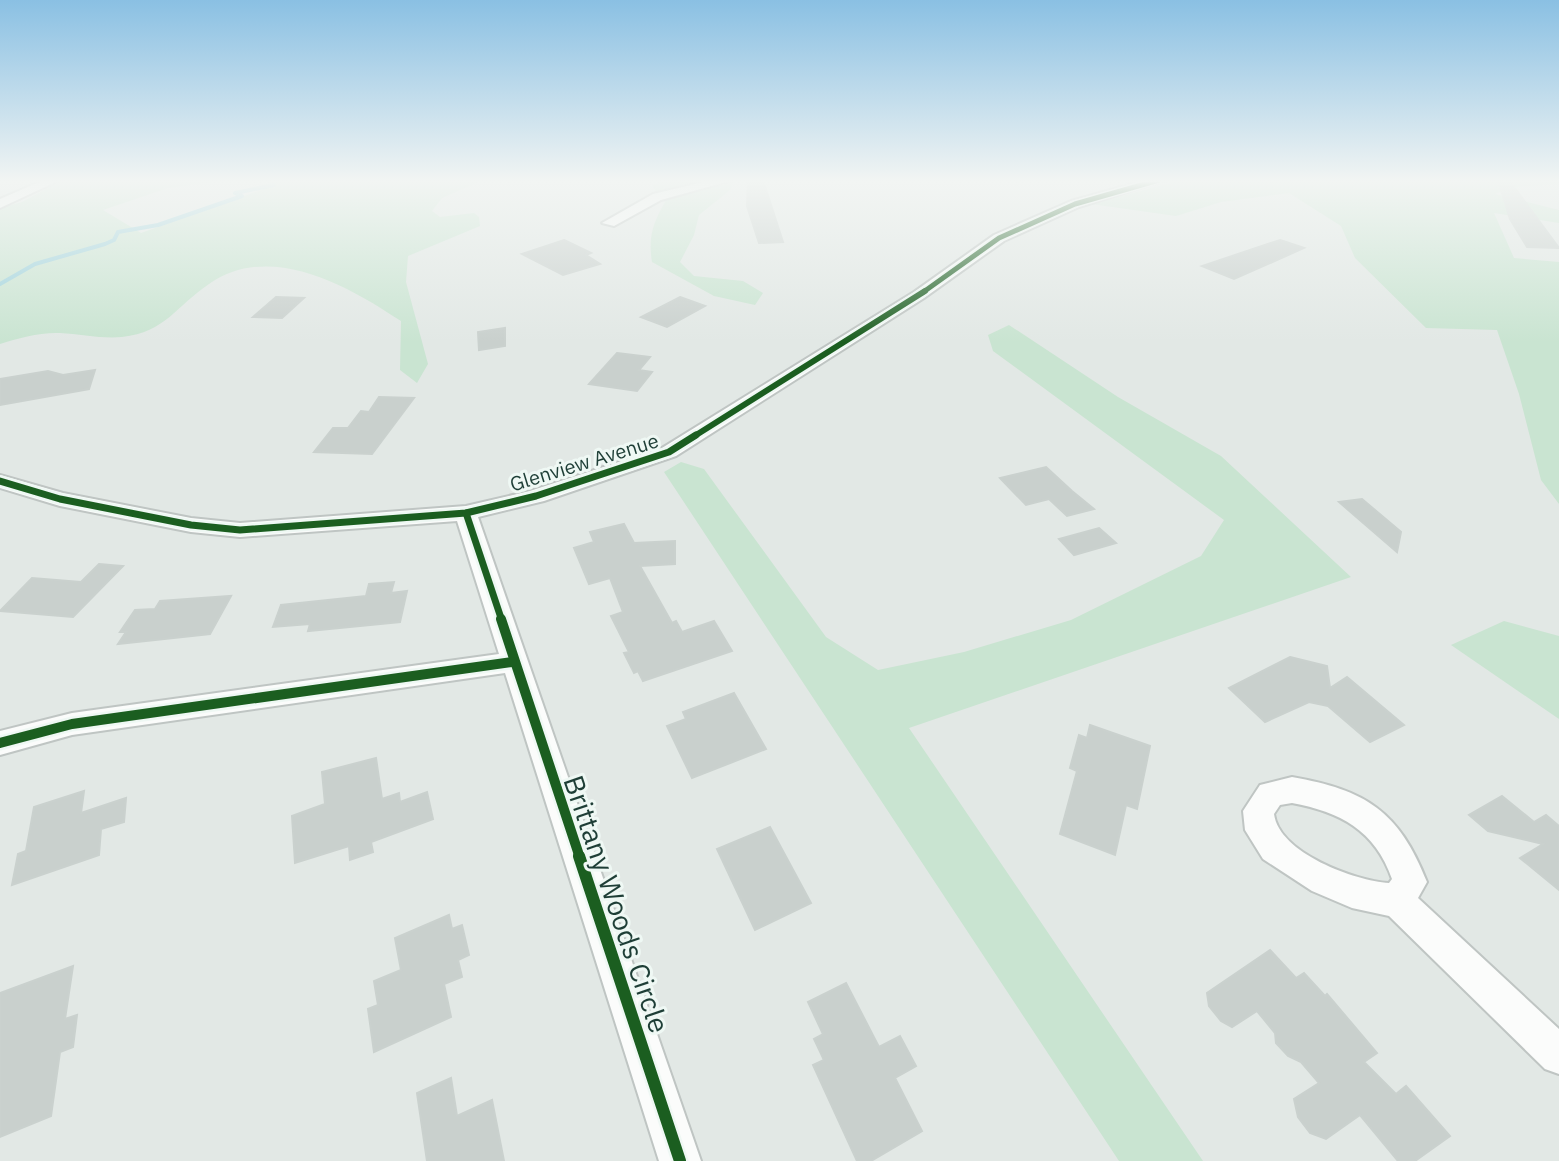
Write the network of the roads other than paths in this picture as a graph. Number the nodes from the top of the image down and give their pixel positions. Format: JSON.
{"nodes":[{"id":1,"x":1008,"y":234,"type":"edge"},
{"id":2,"x":0,"y":481,"type":"edge"},
{"id":3,"x":466,"y":513,"type":"junction"},
{"id":4,"x":512,"y":662,"type":"junction"},
{"id":5,"x":0,"y":743,"type":"edge"},
{"id":6,"x":1397,"y":900,"type":"junction"},
{"id":7,"x":1559,"y":1055,"type":"edge"},
{"id":8,"x":680,"y":1161,"type":"edge"}],
"edges":[{"from":1,"to":3,"type":"street","name":"Glenview Avenue"},
{"from":2,"to":3,"type":"street","name":"Glenview Avenue"},
{"from":3,"to":4,"type":"street","name":"Brittany Woods Circle"},
{"from":4,"to":5,"type":"street"},
{"from":4,"to":8,"type":"street","name":"Brittany Woods Circle"},
{"from":6,"to":6,"type":"street"},
{"from":6,"to":7,"type":"street"}]}
